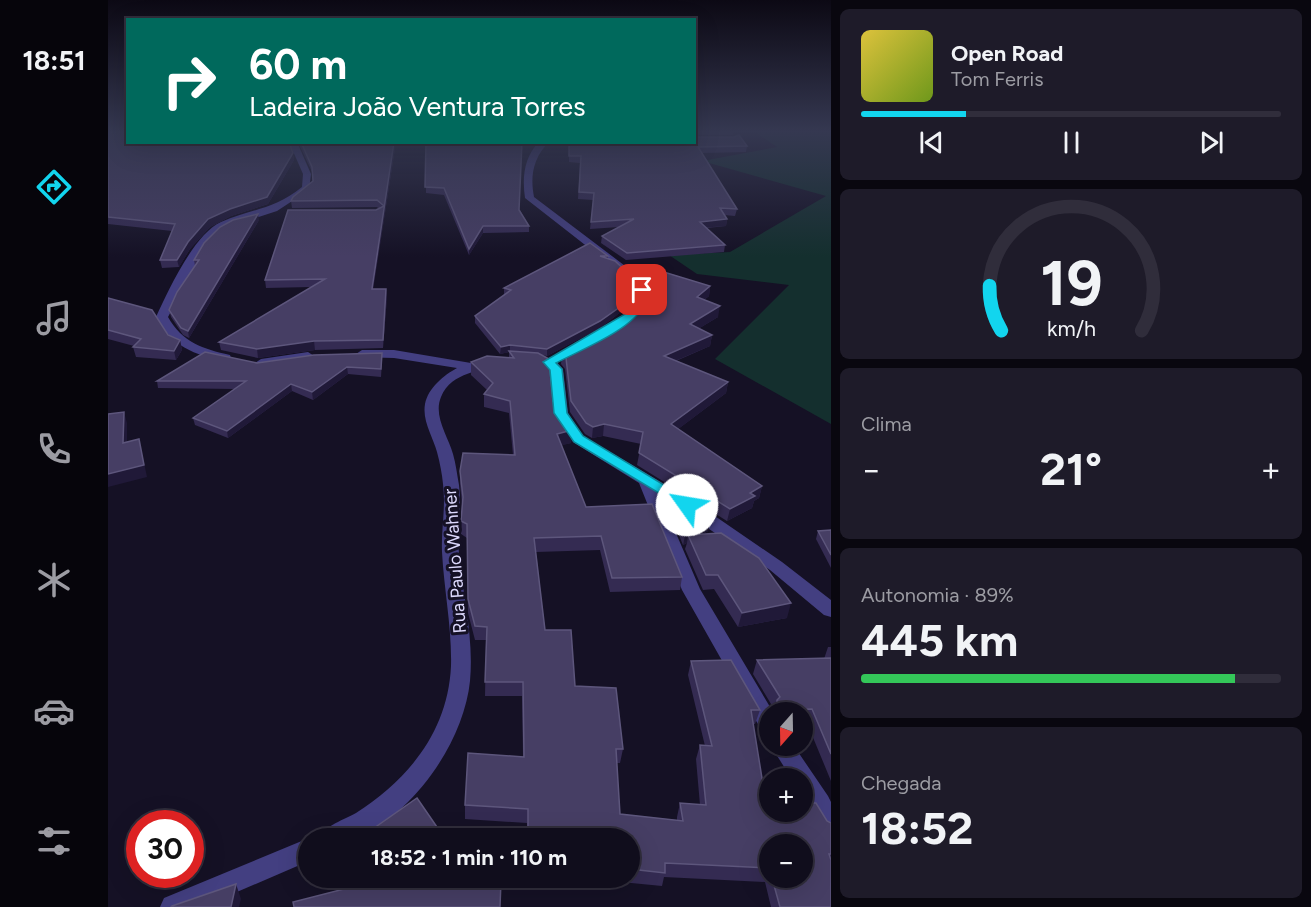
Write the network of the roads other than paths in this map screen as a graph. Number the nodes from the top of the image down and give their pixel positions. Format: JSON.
{"nodes":[{"id":1,"x":306,"y":172,"type":"edge"},
{"id":2,"x":529,"y":172,"type":"edge"},
{"id":3,"x":263,"y":213,"type":"junction"},
{"id":4,"x":294,"y":213,"type":"edge"},
{"id":5,"x":615,"y":326,"type":"edge"},
{"id":6,"x":327,"y":355,"type":"edge"},
{"id":7,"x":349,"y":355,"type":"edge"},
{"id":8,"x":512,"y":358,"type":"edge"},
{"id":9,"x":547,"y":359,"type":"edge"},
{"id":10,"x":469,"y":366,"type":"junction"},
{"id":11,"x":646,"y":480,"type":"junction"},
{"id":12,"x":831,"y":610,"type":"edge"},
{"id":13,"x":759,"y":708,"type":"edge"},
{"id":14,"x":789,"y":756,"type":"edge"},
{"id":15,"x":831,"y":826,"type":"edge"},
{"id":16,"x":354,"y":828,"type":"edge"},
{"id":17,"x":298,"y":854,"type":"edge"},
{"id":18,"x":173,"y":907,"type":"edge"}],
"edges":[{"from":1,"to":3,"type":"street"},
{"from":2,"to":5,"type":"street"},
{"from":3,"to":4,"type":"street"},
{"from":3,"to":6,"type":"street"},
{"from":7,"to":10,"type":"street"},
{"from":8,"to":10,"type":"street","name":"Rua Paulo Wahner"},
{"from":9,"to":11,"type":"street"},
{"from":10,"to":16,"type":"street","name":"Rua Paulo Wahner"},
{"from":11,"to":12,"type":"street"},
{"from":11,"to":13,"type":"street"},
{"from":14,"to":15,"type":"street"},
{"from":17,"to":18,"type":"street"}]}
